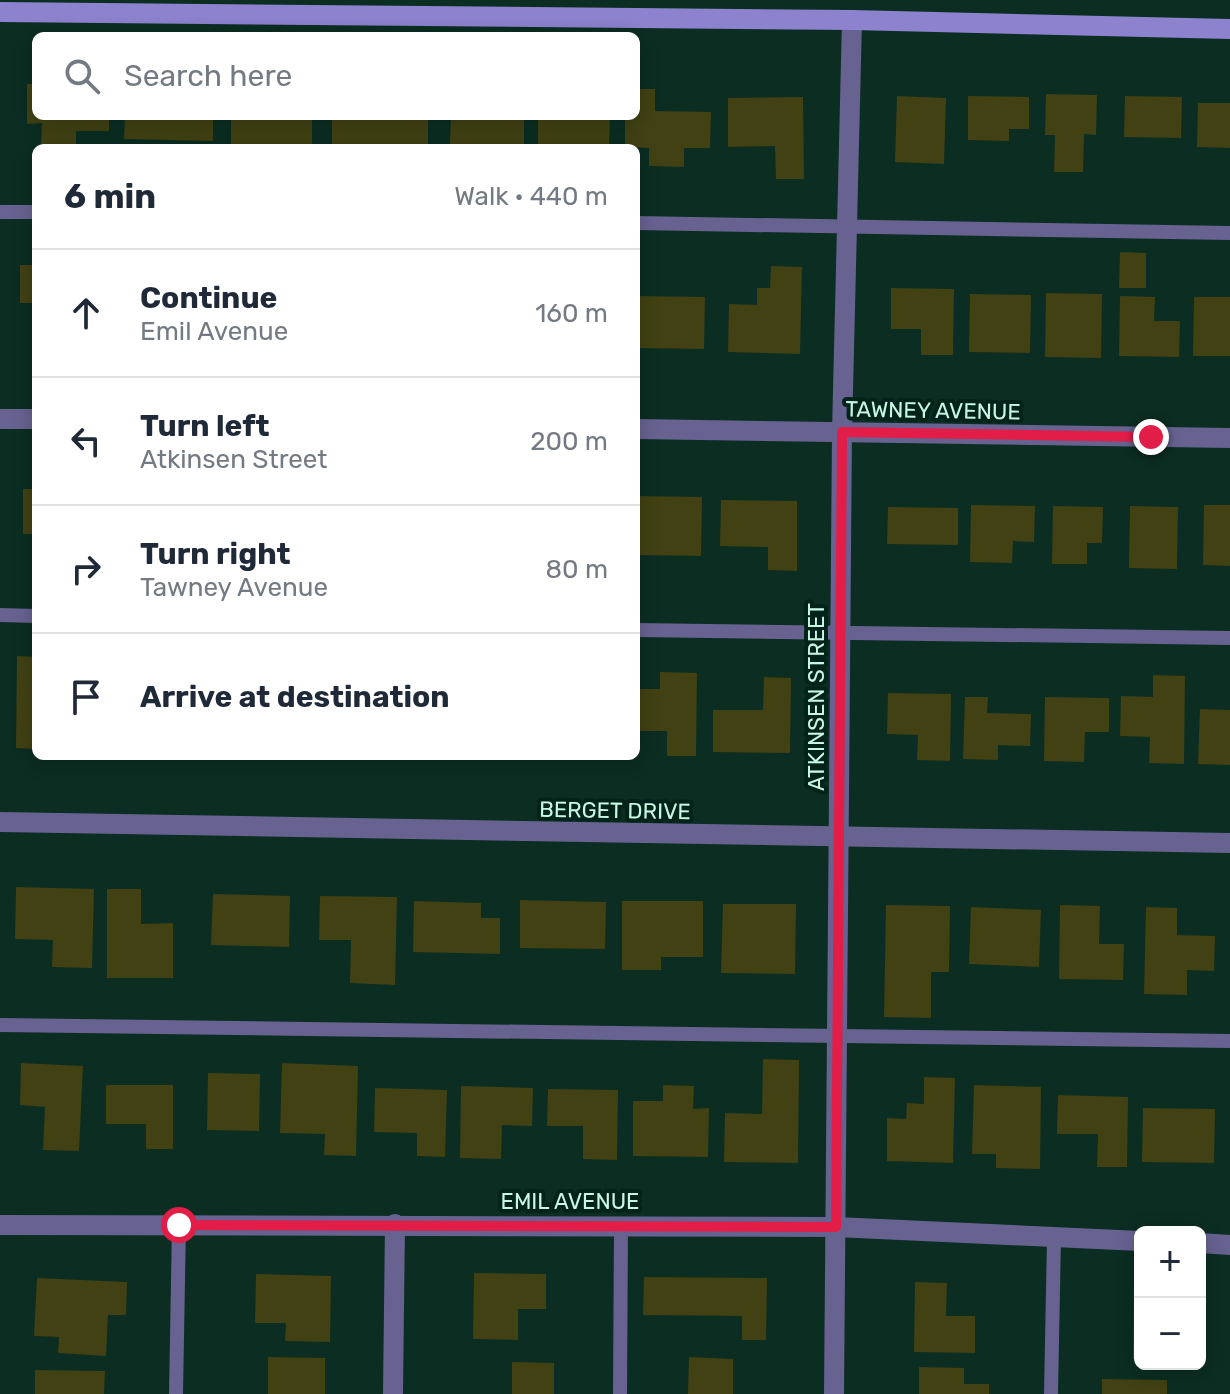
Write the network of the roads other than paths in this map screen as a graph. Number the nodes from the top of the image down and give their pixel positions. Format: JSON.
{"nodes":[{"id":1,"x":852,"y":10,"type":"edge"},
{"id":2,"x":0,"y":12,"type":"edge"},
{"id":3,"x":1230,"y":29,"type":"edge"},
{"id":4,"x":0,"y":212,"type":"edge"},
{"id":5,"x":32,"y":212,"type":"edge"},
{"id":6,"x":640,"y":223,"type":"edge"},
{"id":7,"x":847,"y":226,"type":"junction"},
{"id":8,"x":1230,"y":233,"type":"edge"},
{"id":9,"x":0,"y":419,"type":"edge"},
{"id":10,"x":32,"y":419,"type":"edge"},
{"id":11,"x":640,"y":429,"type":"edge"},
{"id":12,"x":842,"y":432,"type":"junction"},
{"id":13,"x":1230,"y":438,"type":"edge"},
{"id":14,"x":0,"y":615,"type":"edge"},
{"id":15,"x":32,"y":616,"type":"edge"},
{"id":16,"x":640,"y":630,"type":"edge"},
{"id":17,"x":840,"y":634,"type":"junction"},
{"id":18,"x":1230,"y":638,"type":"edge"},
{"id":19,"x":0,"y":822,"type":"edge"},
{"id":20,"x":839,"y":837,"type":"junction"},
{"id":21,"x":1230,"y":843,"type":"edge"},
{"id":22,"x":0,"y":1025,"type":"edge"},
{"id":23,"x":837,"y":1034,"type":"junction"},
{"id":24,"x":1230,"y":1041,"type":"edge"},
{"id":25,"x":395,"y":1224,"type":"junction"},
{"id":26,"x":0,"y":1225,"type":"edge"},
{"id":27,"x":179,"y":1225,"type":"junction"},
{"id":28,"x":621,"y":1226,"type":"junction"},
{"id":29,"x":836,"y":1227,"type":"junction"},
{"id":30,"x":1054,"y":1237,"type":"junction"},
{"id":31,"x":1134,"y":1241,"type":"edge"},
{"id":32,"x":1206,"y":1243,"type":"edge"},
{"id":33,"x":1230,"y":1245,"type":"edge"},
{"id":34,"x":176,"y":1394,"type":"edge"},
{"id":35,"x":393,"y":1394,"type":"edge"},
{"id":36,"x":620,"y":1394,"type":"edge"},
{"id":37,"x":834,"y":1394,"type":"edge"},
{"id":38,"x":1051,"y":1394,"type":"edge"}],
"edges":[{"from":1,"to":2,"type":"street"},
{"from":1,"to":3,"type":"street"},
{"from":1,"to":7,"type":"street","name":"ATKINSEN STREET"},
{"from":4,"to":5,"type":"lane"},
{"from":6,"to":7,"type":"lane"},
{"from":7,"to":8,"type":"lane"},
{"from":7,"to":12,"type":"street","name":"ATKINSEN STREET"},
{"from":9,"to":10,"type":"street"},
{"from":11,"to":12,"type":"street","name":"TAWNEY AVENUE"},
{"from":12,"to":13,"type":"street","name":"TAWNEY AVENUE"},
{"from":12,"to":17,"type":"street","name":"ATKINSEN STREET"},
{"from":14,"to":15,"type":"lane"},
{"from":16,"to":17,"type":"lane"},
{"from":17,"to":18,"type":"lane"},
{"from":17,"to":20,"type":"street","name":"ATKINSEN STREET"},
{"from":19,"to":20,"type":"street","name":"BERGET DRIVE"},
{"from":20,"to":21,"type":"street","name":"BERGET DRIVE"},
{"from":20,"to":23,"type":"street","name":"ATKINSEN STREET"},
{"from":22,"to":23,"type":"lane"},
{"from":23,"to":24,"type":"lane"},
{"from":23,"to":29,"type":"street","name":"ATKINSEN STREET"},
{"from":25,"to":27,"type":"street","name":"EMIL AVENUE"},
{"from":25,"to":28,"type":"street","name":"EMIL AVENUE"},
{"from":25,"to":35,"type":"street"},
{"from":26,"to":27,"type":"street","name":"EMIL AVENUE"},
{"from":27,"to":34,"type":"lane"},
{"from":28,"to":29,"type":"street","name":"EMIL AVENUE"},
{"from":28,"to":36,"type":"lane"},
{"from":29,"to":30,"type":"street","name":"EMIL AVENUE"},
{"from":29,"to":37,"type":"street","name":"ATKINSEN STREET"},
{"from":30,"to":31,"type":"street","name":"EMIL AVENUE"},
{"from":30,"to":38,"type":"lane"},
{"from":32,"to":33,"type":"street"}]}
